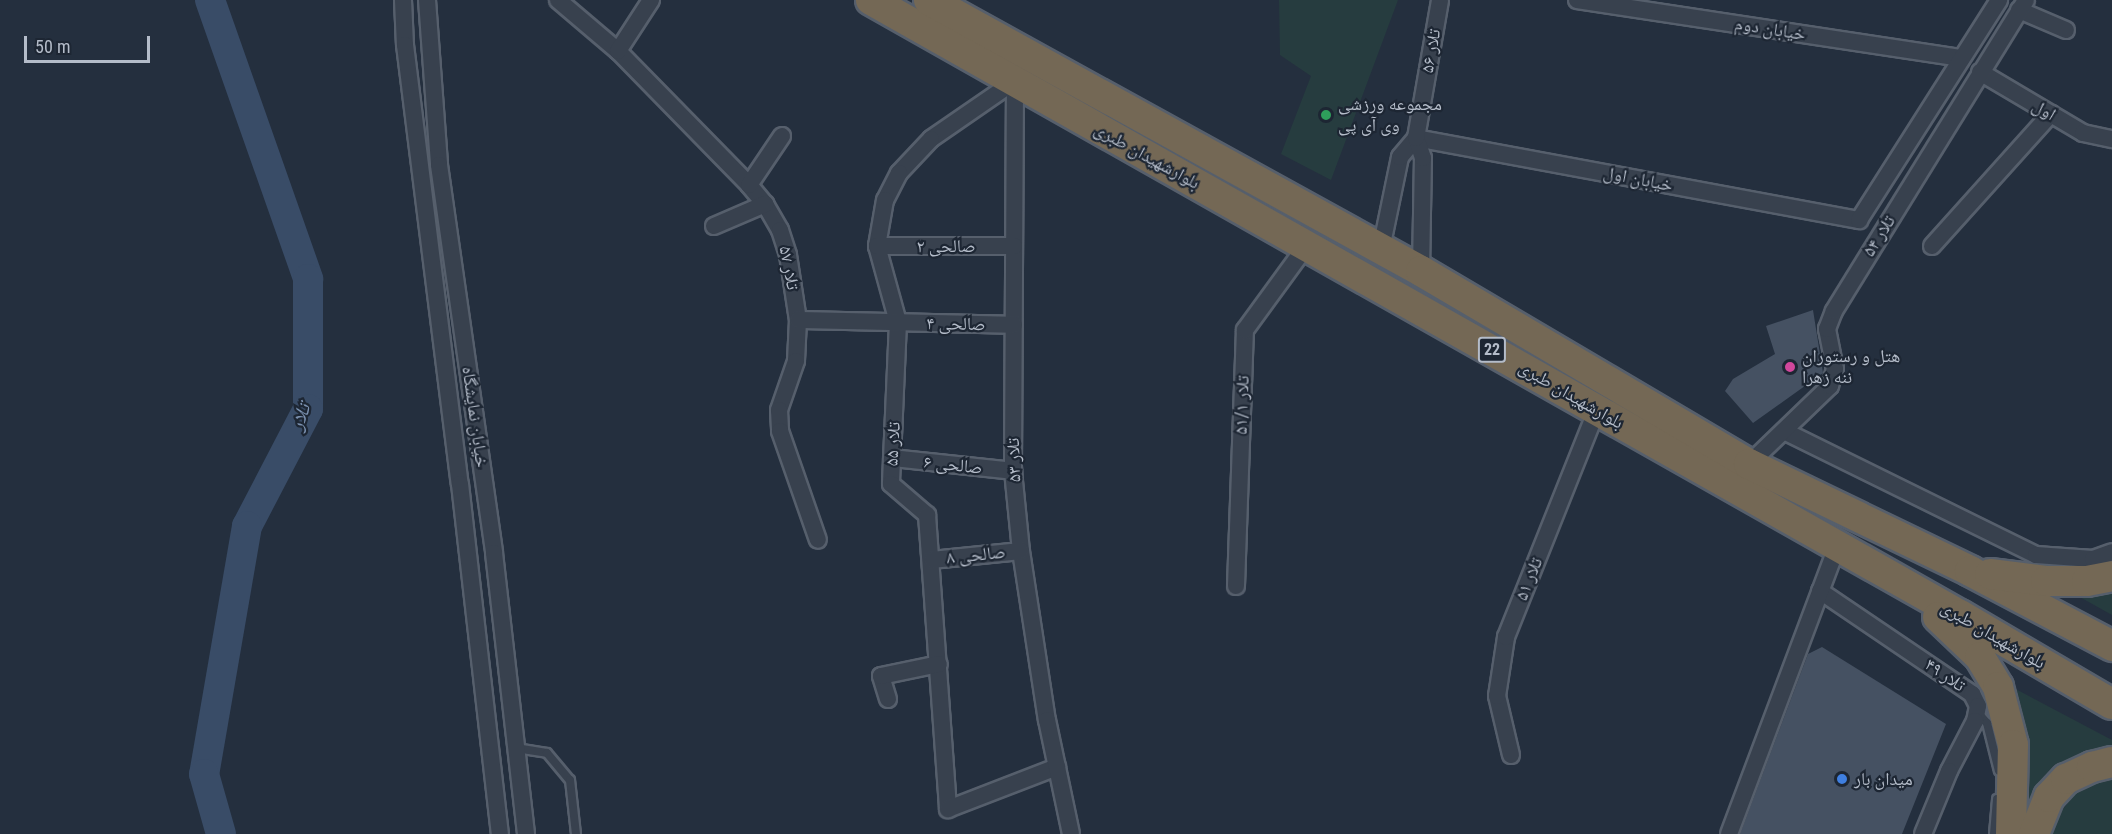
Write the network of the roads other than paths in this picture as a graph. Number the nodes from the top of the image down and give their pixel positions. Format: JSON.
{"nodes":[{"id":1,"x":403,"y":0,"type":"edge"},
{"id":2,"x":427,"y":0,"type":"edge"},
{"id":3,"x":558,"y":0,"type":"edge"},
{"id":4,"x":651,"y":0,"type":"edge"},
{"id":5,"x":871,"y":0,"type":"edge"},
{"id":6,"x":929,"y":0,"type":"edge"},
{"id":7,"x":1440,"y":0,"type":"edge"},
{"id":8,"x":1577,"y":0,"type":"edge"},
{"id":9,"x":1999,"y":0,"type":"edge"},
{"id":10,"x":2022,"y":5,"type":"edge"},
{"id":11,"x":2066,"y":30,"type":"dead end"},
{"id":12,"x":618,"y":51,"type":"junction"},
{"id":13,"x":1962,"y":58,"type":"junction"},
{"id":14,"x":1980,"y":72,"type":"junction"},
{"id":15,"x":1015,"y":81,"type":"junction"},
{"id":16,"x":2051,"y":114,"type":"junction"},
{"id":17,"x":782,"y":136,"type":"dead end"},
{"id":18,"x":1416,"y":138,"type":"junction"},
{"id":19,"x":2112,"y":139,"type":"edge"},
{"id":20,"x":749,"y":185,"type":"junction"},
{"id":21,"x":765,"y":204,"type":"junction"},
{"id":22,"x":714,"y":226,"type":"dead end"},
{"id":23,"x":1307,"y":245,"type":"junction"},
{"id":24,"x":878,"y":246,"type":"junction"},
{"id":25,"x":1014,"y":246,"type":"junction"},
{"id":26,"x":1932,"y":246,"type":"dead end"},
{"id":27,"x":1381,"y":249,"type":"junction"},
{"id":28,"x":1421,"y":271,"type":"junction"},
{"id":29,"x":798,"y":320,"type":"junction"},
{"id":30,"x":898,"y":322,"type":"junction"},
{"id":31,"x":1014,"y":325,"type":"junction"},
{"id":32,"x":1597,"y":410,"type":"junction"},
{"id":33,"x":1784,"y":431,"type":"junction"},
{"id":34,"x":892,"y":458,"type":"junction"},
{"id":35,"x":1749,"y":464,"type":"junction"},
{"id":36,"x":1013,"y":471,"type":"junction"},
{"id":37,"x":818,"y":540,"type":"dead end"},
{"id":38,"x":1837,"y":546,"type":"junction"},
{"id":39,"x":1021,"y":551,"type":"junction"},
{"id":40,"x":2112,"y":552,"type":"edge"},
{"id":41,"x":932,"y":560,"type":"junction"},
{"id":42,"x":1970,"y":571,"type":"junction"},
{"id":43,"x":1890,"y":576,"type":"junction"},
{"id":44,"x":2112,"y":576,"type":"edge"},
{"id":45,"x":1236,"y":586,"type":"dead end"},
{"id":46,"x":1820,"y":591,"type":"junction"},
{"id":47,"x":2112,"y":646,"type":"edge"},
{"id":48,"x":939,"y":664,"type":"junction"},
{"id":49,"x":888,"y":699,"type":"dead end"},
{"id":50,"x":2112,"y":704,"type":"edge"},
{"id":51,"x":1977,"y":712,"type":"junction"},
{"id":52,"x":516,"y":748,"type":"junction"},
{"id":53,"x":1511,"y":755,"type":"dead end"},
{"id":54,"x":2112,"y":762,"type":"edge"},
{"id":55,"x":1057,"y":767,"type":"junction"},
{"id":56,"x":1999,"y":782,"type":"dead end"},
{"id":57,"x":1998,"y":793,"type":"dead end"},
{"id":58,"x":500,"y":834,"type":"edge"},
{"id":59,"x":526,"y":834,"type":"edge"},
{"id":60,"x":576,"y":834,"type":"edge"},
{"id":61,"x":1071,"y":834,"type":"edge"},
{"id":62,"x":1729,"y":834,"type":"edge"},
{"id":63,"x":1923,"y":834,"type":"edge"},
{"id":64,"x":1994,"y":834,"type":"edge"},
{"id":65,"x":2011,"y":834,"type":"edge"},
{"id":66,"x":2034,"y":834,"type":"edge"}],
"edges":[{"from":1,"to":58,"type":"street","name":"خیابان نمایشگاه"},
{"from":2,"to":52,"type":"street","name":"خیابان نمایشگاه"},
{"from":3,"to":12,"type":"street","name":"تلار ۵۷"},
{"from":4,"to":12,"type":"street"},
{"from":5,"to":15,"type":"highway","name":"بلوارشهیدان طبری","number":"22"},
{"from":6,"to":27,"type":"highway","name":"بلوارشهیدان طبری","number":"22"},
{"from":7,"to":18,"type":"street","name":"تلار ۵۶"},
{"from":8,"to":13,"type":"street","name":"خیابان دوم"},
{"from":9,"to":13,"type":"street"},
{"from":10,"to":11,"type":"street"},
{"from":10,"to":14,"type":"street","name":"تلار ۵۴"},
{"from":12,"to":20,"type":"street","name":"تلار ۵۷"},
{"from":13,"to":18,"type":"street","name":"خیابان اول"},
{"from":14,"to":16,"type":"street","name":"اول"},
{"from":14,"to":33,"type":"street","name":"تلار ۵۴"},
{"from":15,"to":23,"type":"highway","name":"بلوارشهیدان طبری","number":"22"},
{"from":15,"to":24,"type":"street","name":"تلار ۵۵"},
{"from":15,"to":25,"type":"street","name":"تلار ۵۳"},
{"from":16,"to":19,"type":"street","name":"اول"},
{"from":16,"to":26,"type":"street"},
{"from":17,"to":20,"type":"street"},
{"from":18,"to":27,"type":"street"},
{"from":18,"to":28,"type":"street"},
{"from":20,"to":21,"type":"street","name":"تلار ۵۷"},
{"from":21,"to":22,"type":"street"},
{"from":21,"to":29,"type":"street","name":"تلار ۵۷"},
{"from":23,"to":32,"type":"highway","name":"بلوارشهیدان طبری","number":"22"},
{"from":23,"to":45,"type":"street","name":"تلار ۵۱/۱"},
{"from":24,"to":25,"type":"street","name":"صالحی ۲"},
{"from":24,"to":30,"type":"street","name":"تلار ۵۵"},
{"from":25,"to":31,"type":"street","name":"تلار ۵۳"},
{"from":27,"to":28,"type":"highway","name":"بلوارشهیدان طبری","number":"22"},
{"from":28,"to":35,"type":"highway","name":"بلوارشهیدان طبری","number":"22"},
{"from":29,"to":30,"type":"street","name":"صالحی ۴"},
{"from":29,"to":37,"type":"street","name":"تلار ۵۷"},
{"from":30,"to":31,"type":"street","name":"صالحی ۴"},
{"from":30,"to":34,"type":"street","name":"تلار ۵۵"},
{"from":31,"to":36,"type":"street","name":"تلار ۵۳"},
{"from":32,"to":38,"type":"highway","name":"بلوارشهیدان طبری","number":"22"},
{"from":32,"to":53,"type":"street","name":"تلار ۵۱"},
{"from":33,"to":35,"type":"street","name":"تلار ۵۴"},
{"from":33,"to":40,"type":"street"},
{"from":34,"to":36,"type":"street","name":"صالحی ۶"},
{"from":34,"to":41,"type":"street","name":"تلار ۵۵"},
{"from":35,"to":42,"type":"highway","name":"بلوارشهیدان طبری","number":"22"},
{"from":36,"to":39,"type":"street","name":"تلار ۵۳"},
{"from":38,"to":43,"type":"highway","name":"بلوارشهیدان طبری","number":"22"},
{"from":38,"to":46,"type":"street"},
{"from":39,"to":41,"type":"street","name":"صالحی ۸"},
{"from":39,"to":55,"type":"street","name":"تلار ۵۳"},
{"from":41,"to":48,"type":"street","name":"تلار ۵۵"},
{"from":42,"to":44,"type":"highway"},
{"from":42,"to":47,"type":"highway","name":"بلوارشهیدان طبری","number":"22"},
{"from":43,"to":50,"type":"highway","name":"بلوارشهیدان طبری","number":"22"},
{"from":43,"to":65,"type":"highway"},
{"from":46,"to":51,"type":"street","name":"تلار ۴۹"},
{"from":46,"to":62,"type":"street"},
{"from":48,"to":49,"type":"street"},
{"from":48,"to":55,"type":"street","name":"تلار ۵۵"},
{"from":51,"to":56,"type":"lane"},
{"from":51,"to":63,"type":"street","name":"تلار ۴۹"},
{"from":52,"to":59,"type":"street","name":"خیابان نمایشگاه"},
{"from":52,"to":60,"type":"lane"},
{"from":54,"to":66,"type":"highway"},
{"from":55,"to":61,"type":"street","name":"تلار ۵۳"},
{"from":57,"to":64,"type":"lane"}]}
